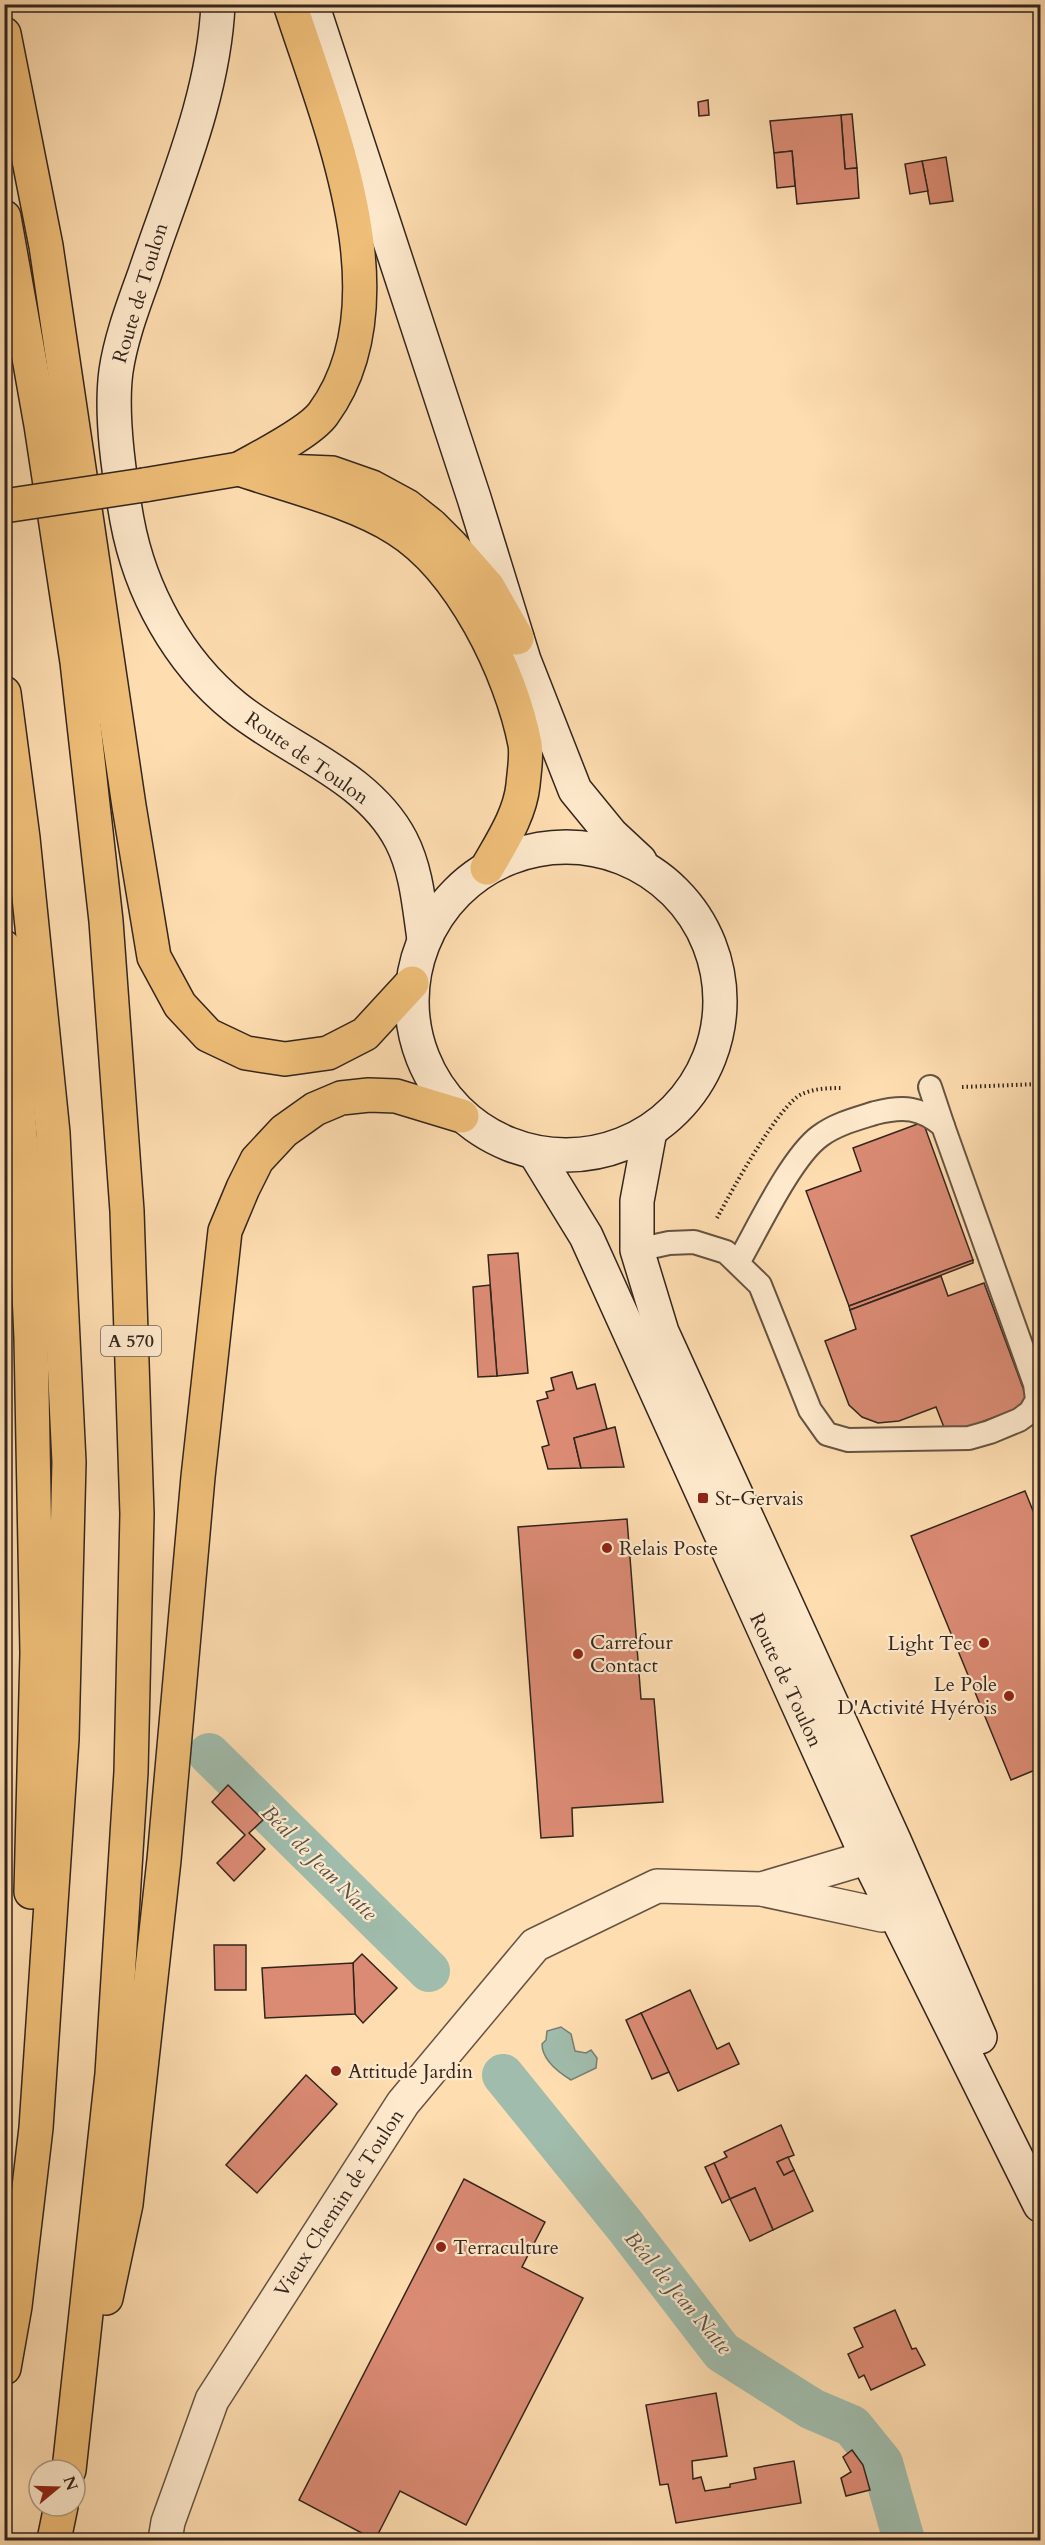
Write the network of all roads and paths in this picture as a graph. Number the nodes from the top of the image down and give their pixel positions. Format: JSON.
{"nodes":[{"id":1,"x":218,"y":4,"type":"edge"},
{"id":2,"x":290,"y":4,"type":"edge"},
{"id":3,"x":312,"y":4,"type":"edge"},
{"id":4,"x":4,"y":34,"type":"edge"},
{"id":5,"x":4,"y":217,"type":"edge"},
{"id":6,"x":239,"y":469,"type":"junction"},
{"id":7,"x":4,"y":506,"type":"edge"},
{"id":8,"x":518,"y":638,"type":"junction"},
{"id":9,"x":4,"y":693,"type":"edge"},
{"id":10,"x":487,"y":868,"type":"junction"},
{"id":11,"x":656,"y":876,"type":"junction"},
{"id":12,"x":424,"y":939,"type":"junction"},
{"id":13,"x":4,"y":947,"type":"edge"},
{"id":14,"x":412,"y":983,"type":"junction"},
{"id":15,"x":930,"y":1087,"type":"dead end"},
{"id":16,"x":462,"y":1116,"type":"junction"},
{"id":17,"x":943,"y":1126,"type":"junction"},
{"id":18,"x":650,"y":1131,"type":"junction"},
{"id":19,"x":535,"y":1153,"type":"junction"},
{"id":20,"x":637,"y":1250,"type":"junction"},
{"id":21,"x":738,"y":1263,"type":"junction"},
{"id":22,"x":881,"y":1849,"type":"junction"},
{"id":23,"x":761,"y":1889,"type":"junction"},
{"id":24,"x":897,"y":1899,"type":"junction"},
{"id":25,"x":953,"y":1975,"type":"junction"},
{"id":26,"x":36,"y":2128,"type":"junction"},
{"id":27,"x":1041,"y":2176,"type":"edge"},
{"id":28,"x":1041,"y":2205,"type":"edge"},
{"id":29,"x":4,"y":2367,"type":"edge"},
{"id":30,"x":70,"y":2458,"type":"edge"},
{"id":31,"x":72,"y":2458,"type":"edge"},
{"id":32,"x":59,"y":2518,"type":"edge"},
{"id":33,"x":54,"y":2541,"type":"edge"},
{"id":34,"x":165,"y":2541,"type":"edge"}],
"edges":[{"from":1,"to":12,"type":"main road","name":"Route de Toulon"},
{"from":2,"to":6,"type":"highway"},
{"from":3,"to":8,"type":"main road"},
{"from":4,"to":14,"type":"highway"},
{"from":5,"to":30,"type":"highway","number":"A 570"},
{"from":6,"to":7,"type":"highway","bridge":true},
{"from":6,"to":8,"type":"highway"},
{"from":6,"to":10,"type":"highway"},
{"from":8,"to":11,"type":"main road"},
{"from":9,"to":26,"type":"highway"},
{"from":10,"to":11,"type":"main road"},
{"from":10,"to":12,"type":"main road"},
{"from":11,"to":18,"type":"main road"},
{"from":12,"to":14,"type":"main road"},
{"from":13,"to":26,"type":"highway"},
{"from":14,"to":16,"type":"main road"},
{"from":15,"to":17,"type":"lane"},
{"from":16,"to":19,"type":"main road"},
{"from":16,"to":31,"type":"highway"},
{"from":17,"to":21,"type":"lane"},
{"from":17,"to":21,"type":"lane"},
{"from":18,"to":19,"type":"main road"},
{"from":18,"to":20,"type":"main road","name":"Route de Toulon"},
{"from":19,"to":22,"type":"main road","name":"Route de Toulon"},
{"from":20,"to":21,"type":"lane"},
{"from":20,"to":22,"type":"main road","name":"Route de Toulon"},
{"from":22,"to":23,"type":"main road"},
{"from":22,"to":24,"type":"main road","name":"Route de Toulon"},
{"from":22,"to":25,"type":"main road","name":"Route de Toulon"},
{"from":23,"to":24,"type":"main road"},
{"from":23,"to":34,"type":"main road","name":"Vieux Chemin de Toulon"},
{"from":24,"to":25,"type":"main road"},
{"from":24,"to":28,"type":"main road","name":"Route de Toulon"},
{"from":25,"to":27,"type":"main road","name":"Route de Toulon"},
{"from":26,"to":29,"type":"highway"},
{"from":32,"to":33,"type":"highway"}]}
